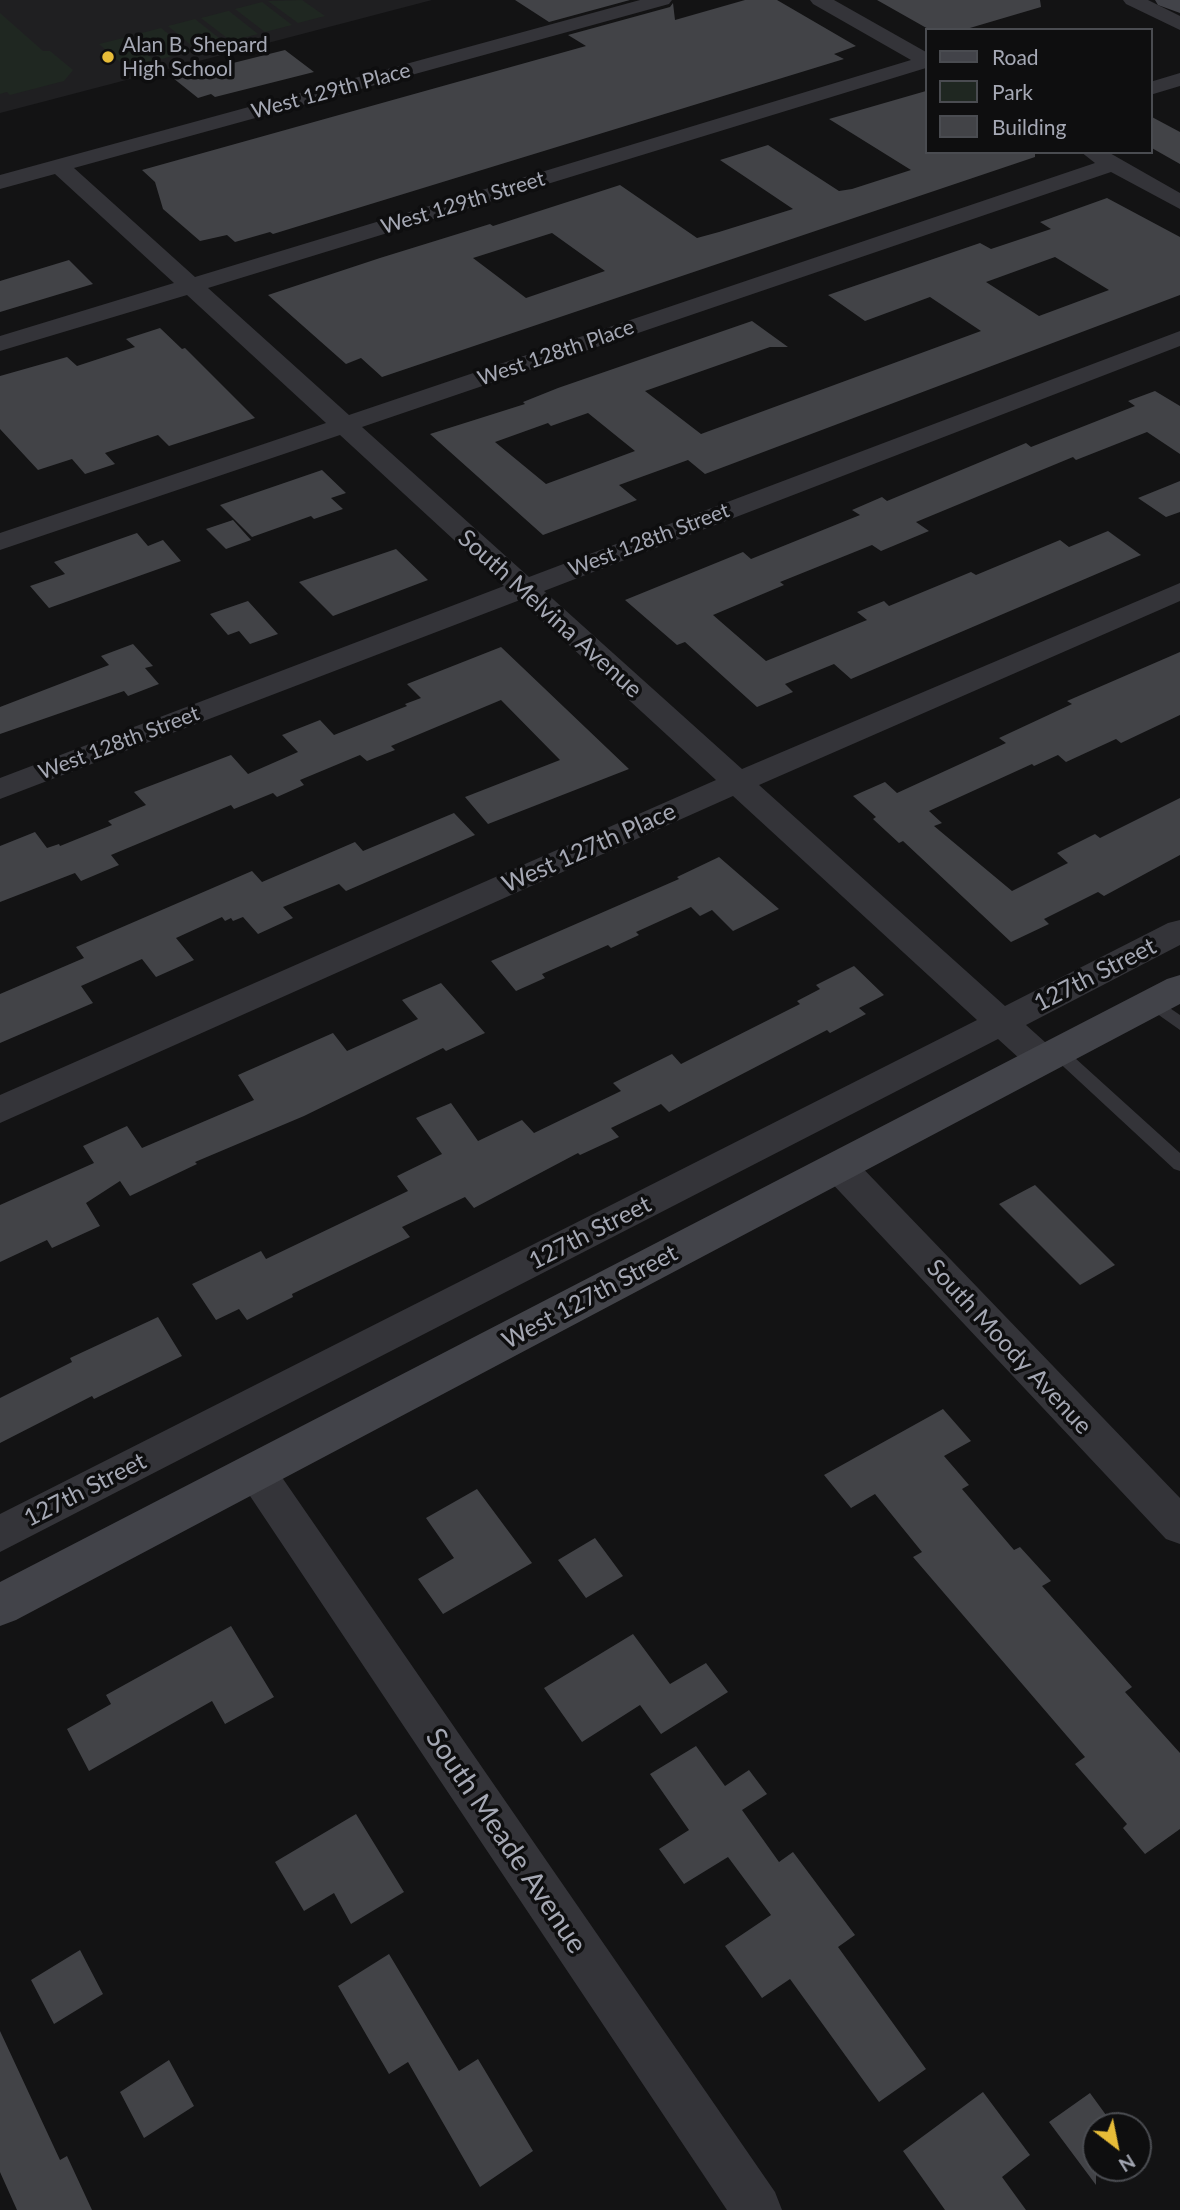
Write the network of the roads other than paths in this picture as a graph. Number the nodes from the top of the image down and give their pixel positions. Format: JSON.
{"nodes":[{"id":1,"x":662,"y":0,"type":"edge"},
{"id":2,"x":820,"y":0,"type":"edge"},
{"id":3,"x":1133,"y":0,"type":"edge"},
{"id":4,"x":1166,"y":0,"type":"edge"},
{"id":5,"x":1180,"y":7,"type":"edge"},
{"id":6,"x":1180,"y":24,"type":"edge"},
{"id":7,"x":925,"y":60,"type":"edge"},
{"id":8,"x":925,"y":61,"type":"edge"},
{"id":9,"x":1180,"y":79,"type":"edge"},
{"id":10,"x":1152,"y":88,"type":"edge"},
{"id":11,"x":1103,"y":158,"type":"edge"},
{"id":12,"x":59,"y":166,"type":"junction"},
{"id":13,"x":0,"y":183,"type":"edge"},
{"id":14,"x":1180,"y":202,"type":"edge"},
{"id":15,"x":191,"y":286,"type":"junction"},
{"id":16,"x":1180,"y":338,"type":"edge"},
{"id":17,"x":0,"y":344,"type":"edge"},
{"id":18,"x":344,"y":425,"type":"junction"},
{"id":19,"x":0,"y":542,"type":"edge"},
{"id":20,"x":522,"y":589,"type":"junction"},
{"id":21,"x":1180,"y":591,"type":"edge"},
{"id":22,"x":736,"y":783,"type":"junction"},
{"id":23,"x":0,"y":789,"type":"edge"},
{"id":24,"x":1180,"y":931,"type":"edge"},
{"id":25,"x":1171,"y":1005,"type":"edge"},
{"id":26,"x":1002,"y":1023,"type":"junction"},
{"id":27,"x":1050,"y":1056,"type":"junction"},
{"id":28,"x":0,"y":1110,"type":"edge"},
{"id":29,"x":1180,"y":1164,"type":"edge"},
{"id":30,"x":839,"y":1167,"type":"junction"},
{"id":31,"x":256,"y":1472,"type":"junction"},
{"id":32,"x":1180,"y":1526,"type":"edge"},
{"id":33,"x":0,"y":1534,"type":"edge"},
{"id":34,"x":0,"y":1605,"type":"edge"},
{"id":35,"x":757,"y":2210,"type":"edge"}],
"edges":[{"from":1,"to":12,"type":"street","name":"West 129th Place"},
{"from":2,"to":7,"type":"street"},
{"from":3,"to":6,"type":"street"},
{"from":4,"to":5,"type":"main road"},
{"from":8,"to":15,"type":"street","name":"West 129th Street"},
{"from":9,"to":10,"type":"street"},
{"from":11,"to":14,"type":"street"},
{"from":11,"to":18,"type":"street","name":"West 128th Place"},
{"from":12,"to":13,"type":"street","name":"West 129th Place"},
{"from":12,"to":15,"type":"street","name":"South Melvina Avenue"},
{"from":15,"to":17,"type":"street","name":"West 129th Street"},
{"from":15,"to":18,"type":"street","name":"South Melvina Avenue"},
{"from":16,"to":20,"type":"street","name":"West 128th Street"},
{"from":18,"to":19,"type":"street","name":"West 128th Place"},
{"from":18,"to":20,"type":"street","name":"South Melvina Avenue"},
{"from":20,"to":22,"type":"street","name":"South Melvina Avenue"},
{"from":20,"to":23,"type":"street","name":"West 128th Street"},
{"from":21,"to":22,"type":"street","name":"West 127th Place"},
{"from":22,"to":26,"type":"street","name":"South Melvina Avenue"},
{"from":22,"to":28,"type":"street","name":"West 127th Place"},
{"from":24,"to":26,"type":"street","name":"127th Street"},
{"from":25,"to":27,"type":"main road","name":"West 127th Street"},
{"from":26,"to":27,"type":"street","name":"South Melvina Avenue"},
{"from":26,"to":33,"type":"street","name":"127th Street"},
{"from":27,"to":29,"type":"lane"},
{"from":27,"to":30,"type":"main road","name":"West 127th Street"},
{"from":30,"to":31,"type":"main road","name":"West 127th Street"},
{"from":30,"to":32,"type":"street","name":"South Moody Avenue"},
{"from":31,"to":34,"type":"main road","name":"West 127th Street"},
{"from":31,"to":35,"type":"street","name":"South Meade Avenue"}]}
